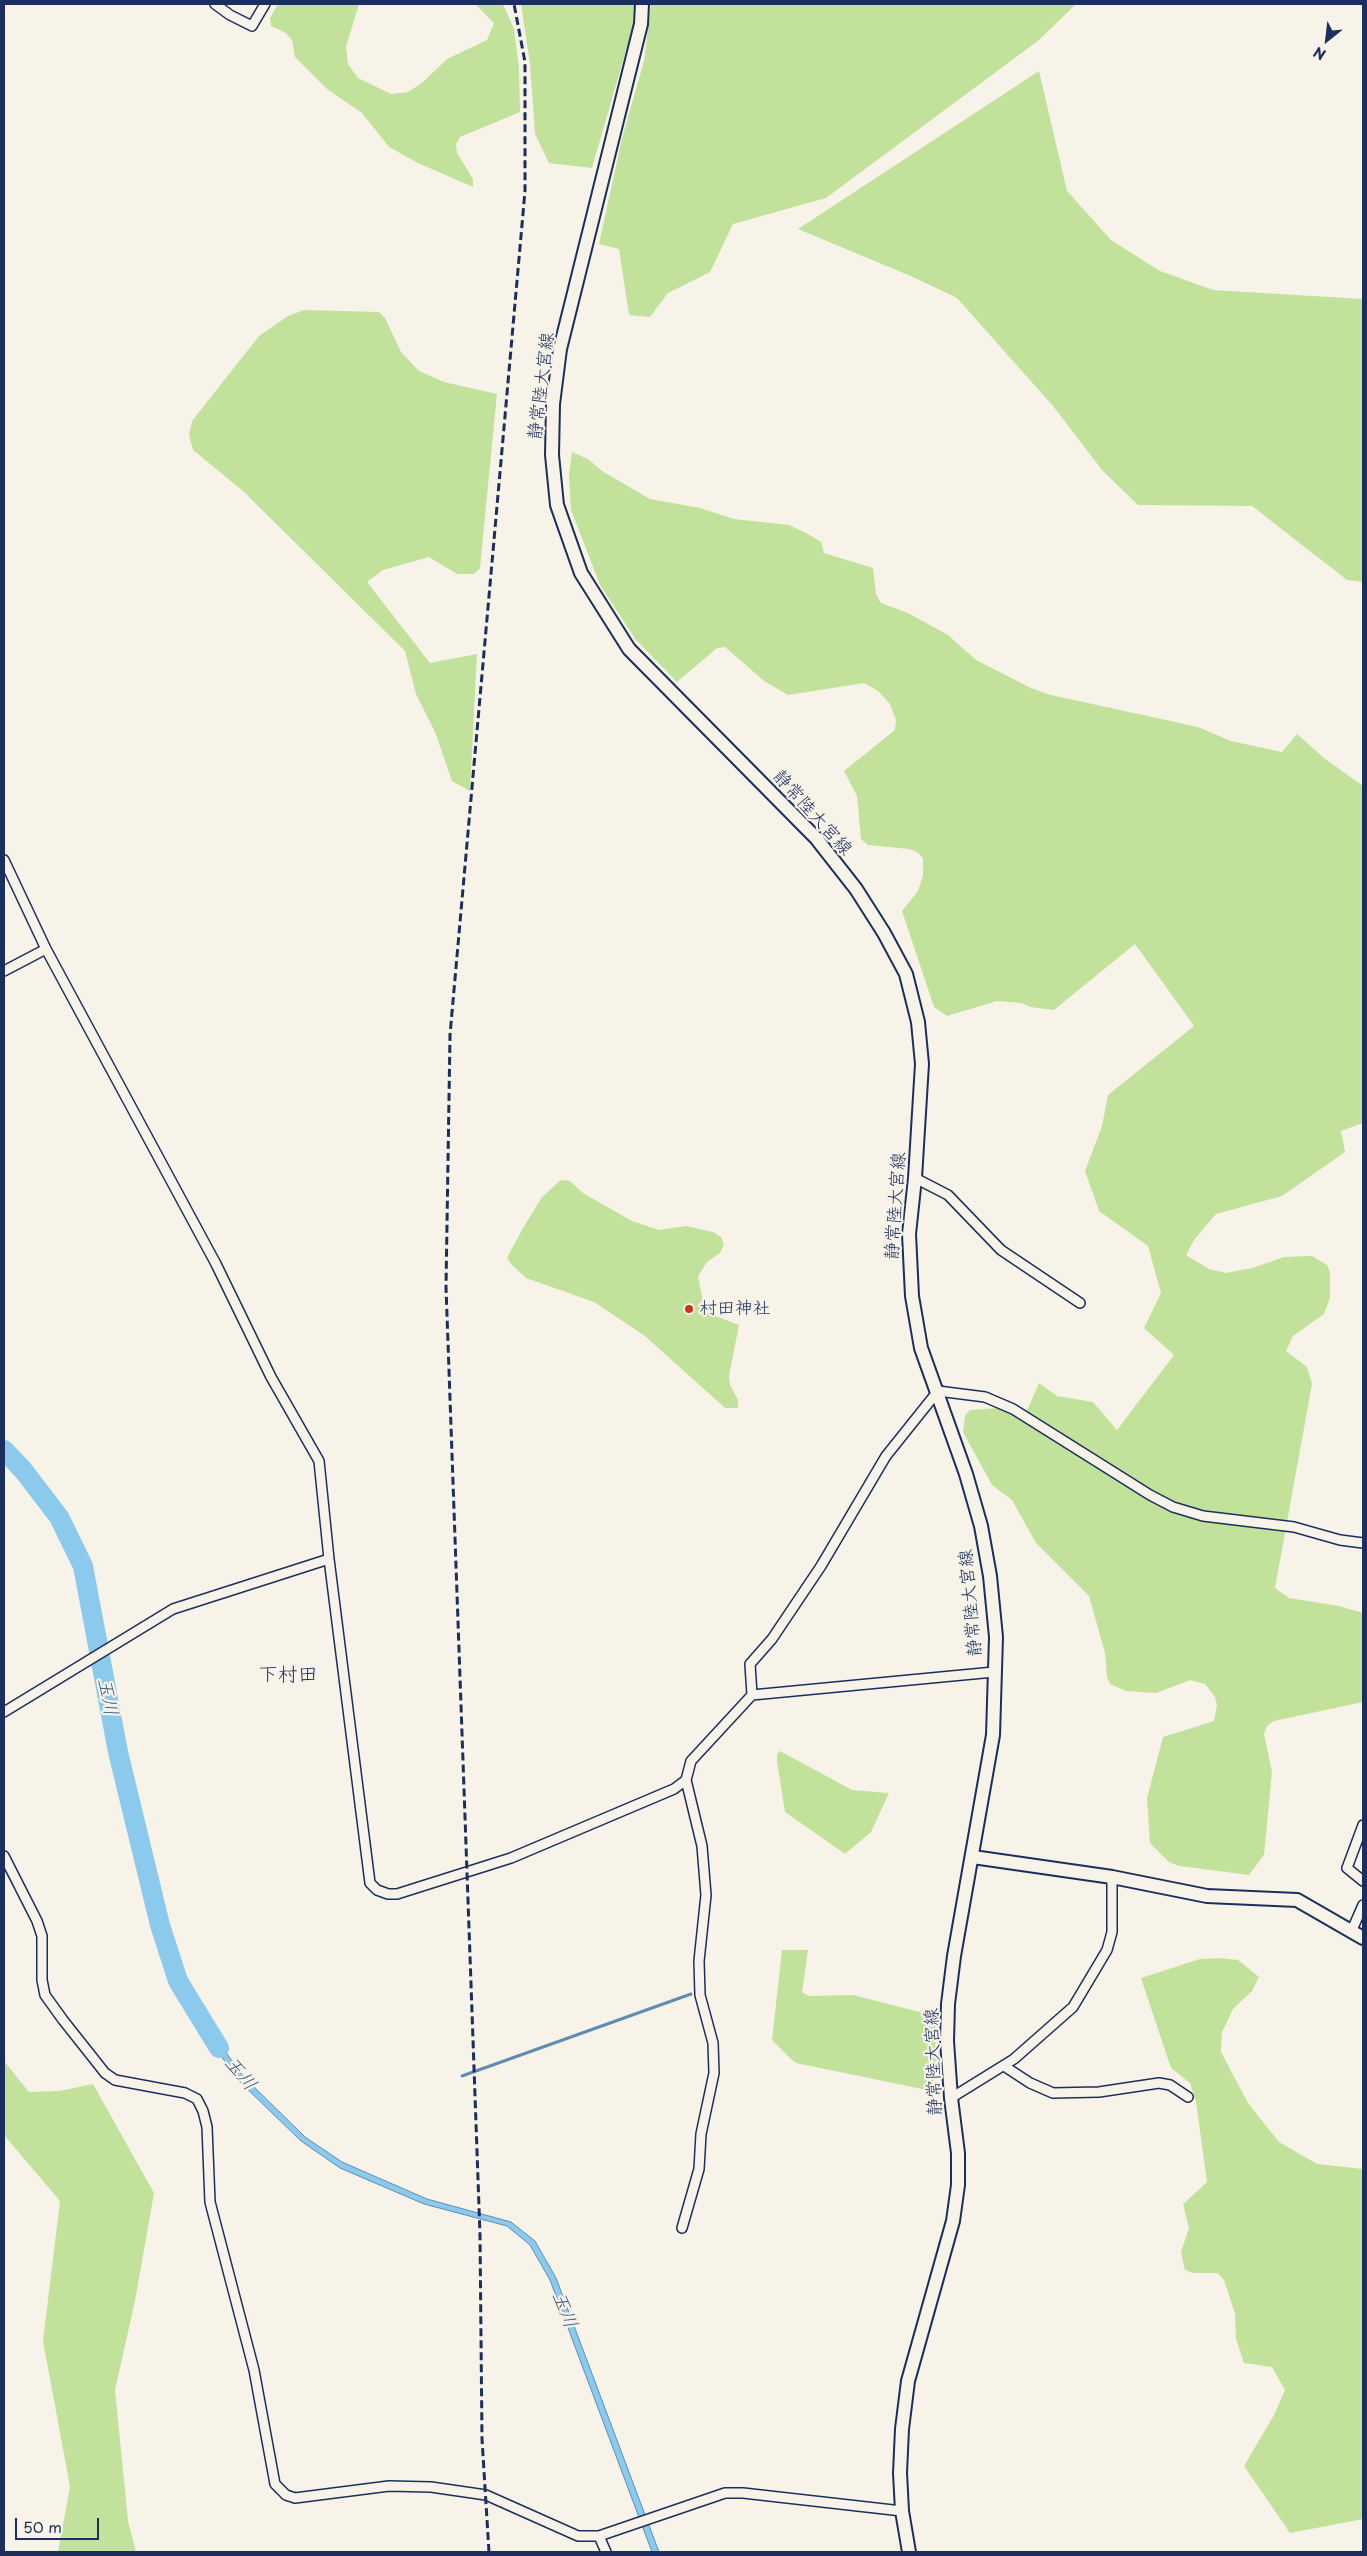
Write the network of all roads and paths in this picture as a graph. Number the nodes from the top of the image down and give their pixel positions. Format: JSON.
{"nodes":[{"id":1,"x":215,"y":4,"type":"edge"},
{"id":2,"x":265,"y":4,"type":"edge"},
{"id":3,"x":642,"y":4,"type":"edge"},
{"id":4,"x":4,"y":860,"type":"edge"},
{"id":5,"x":46,"y":949,"type":"junction"},
{"id":6,"x":4,"y":971,"type":"edge"},
{"id":7,"x":916,"y":1178,"type":"junction"},
{"id":8,"x":1080,"y":1303,"type":"dead end"},
{"id":9,"x":938,"y":1392,"type":"junction"},
{"id":10,"x":1363,"y":1543,"type":"edge"},
{"id":11,"x":329,"y":1559,"type":"junction"},
{"id":12,"x":994,"y":1672,"type":"junction"},
{"id":13,"x":752,"y":1695,"type":"junction"},
{"id":14,"x":4,"y":1712,"type":"edge"},
{"id":15,"x":686,"y":1780,"type":"junction"},
{"id":16,"x":1363,"y":1825,"type":"edge"},
{"id":17,"x":4,"y":1856,"type":"edge"},
{"id":18,"x":973,"y":1857,"type":"junction"},
{"id":19,"x":1112,"y":1877,"type":"junction"},
{"id":20,"x":1363,"y":1881,"type":"edge"},
{"id":21,"x":1363,"y":1905,"type":"edge"},
{"id":22,"x":1352,"y":1930,"type":"junction"},
{"id":23,"x":1363,"y":1938,"type":"edge"},
{"id":24,"x":1004,"y":2066,"type":"junction"},
{"id":25,"x":1188,"y":2097,"type":"dead end"},
{"id":26,"x":950,"y":2098,"type":"junction"},
{"id":27,"x":682,"y":2228,"type":"dead end"},
{"id":28,"x":902,"y":2512,"type":"junction"},
{"id":29,"x":599,"y":2536,"type":"junction"},
{"id":30,"x":606,"y":2552,"type":"edge"},
{"id":31,"x":909,"y":2552,"type":"edge"}],
"edges":[{"from":1,"to":2,"type":"street"},
{"from":3,"to":7,"type":"main road","name":"静常陸大宮線"},
{"from":4,"to":5,"type":"street"},
{"from":5,"to":6,"type":"street"},
{"from":5,"to":11,"type":"street"},
{"from":7,"to":8,"type":"street"},
{"from":7,"to":9,"type":"main road","name":"静常陸大宮線"},
{"from":9,"to":10,"type":"street"},
{"from":9,"to":12,"type":"main road","name":"静常陸大宮線"},
{"from":9,"to":13,"type":"street"},
{"from":11,"to":14,"type":"street"},
{"from":11,"to":15,"type":"street"},
{"from":12,"to":13,"type":"street"},
{"from":12,"to":18,"type":"main road","name":"静常陸大宮線"},
{"from":13,"to":15,"type":"street"},
{"from":15,"to":27,"type":"street"},
{"from":16,"to":20,"type":"street"},
{"from":17,"to":29,"type":"street"},
{"from":18,"to":19,"type":"main road"},
{"from":18,"to":26,"type":"main road","name":"静常陸大宮線"},
{"from":19,"to":22,"type":"main road"},
{"from":19,"to":24,"type":"street"},
{"from":21,"to":22,"type":"street"},
{"from":22,"to":23,"type":"main road"},
{"from":24,"to":25,"type":"street"},
{"from":24,"to":26,"type":"street"},
{"from":26,"to":28,"type":"main road","name":"静常陸大宮線"},
{"from":28,"to":29,"type":"street"},
{"from":28,"to":31,"type":"main road","name":"静常陸大宮線"},
{"from":29,"to":30,"type":"street"}]}
